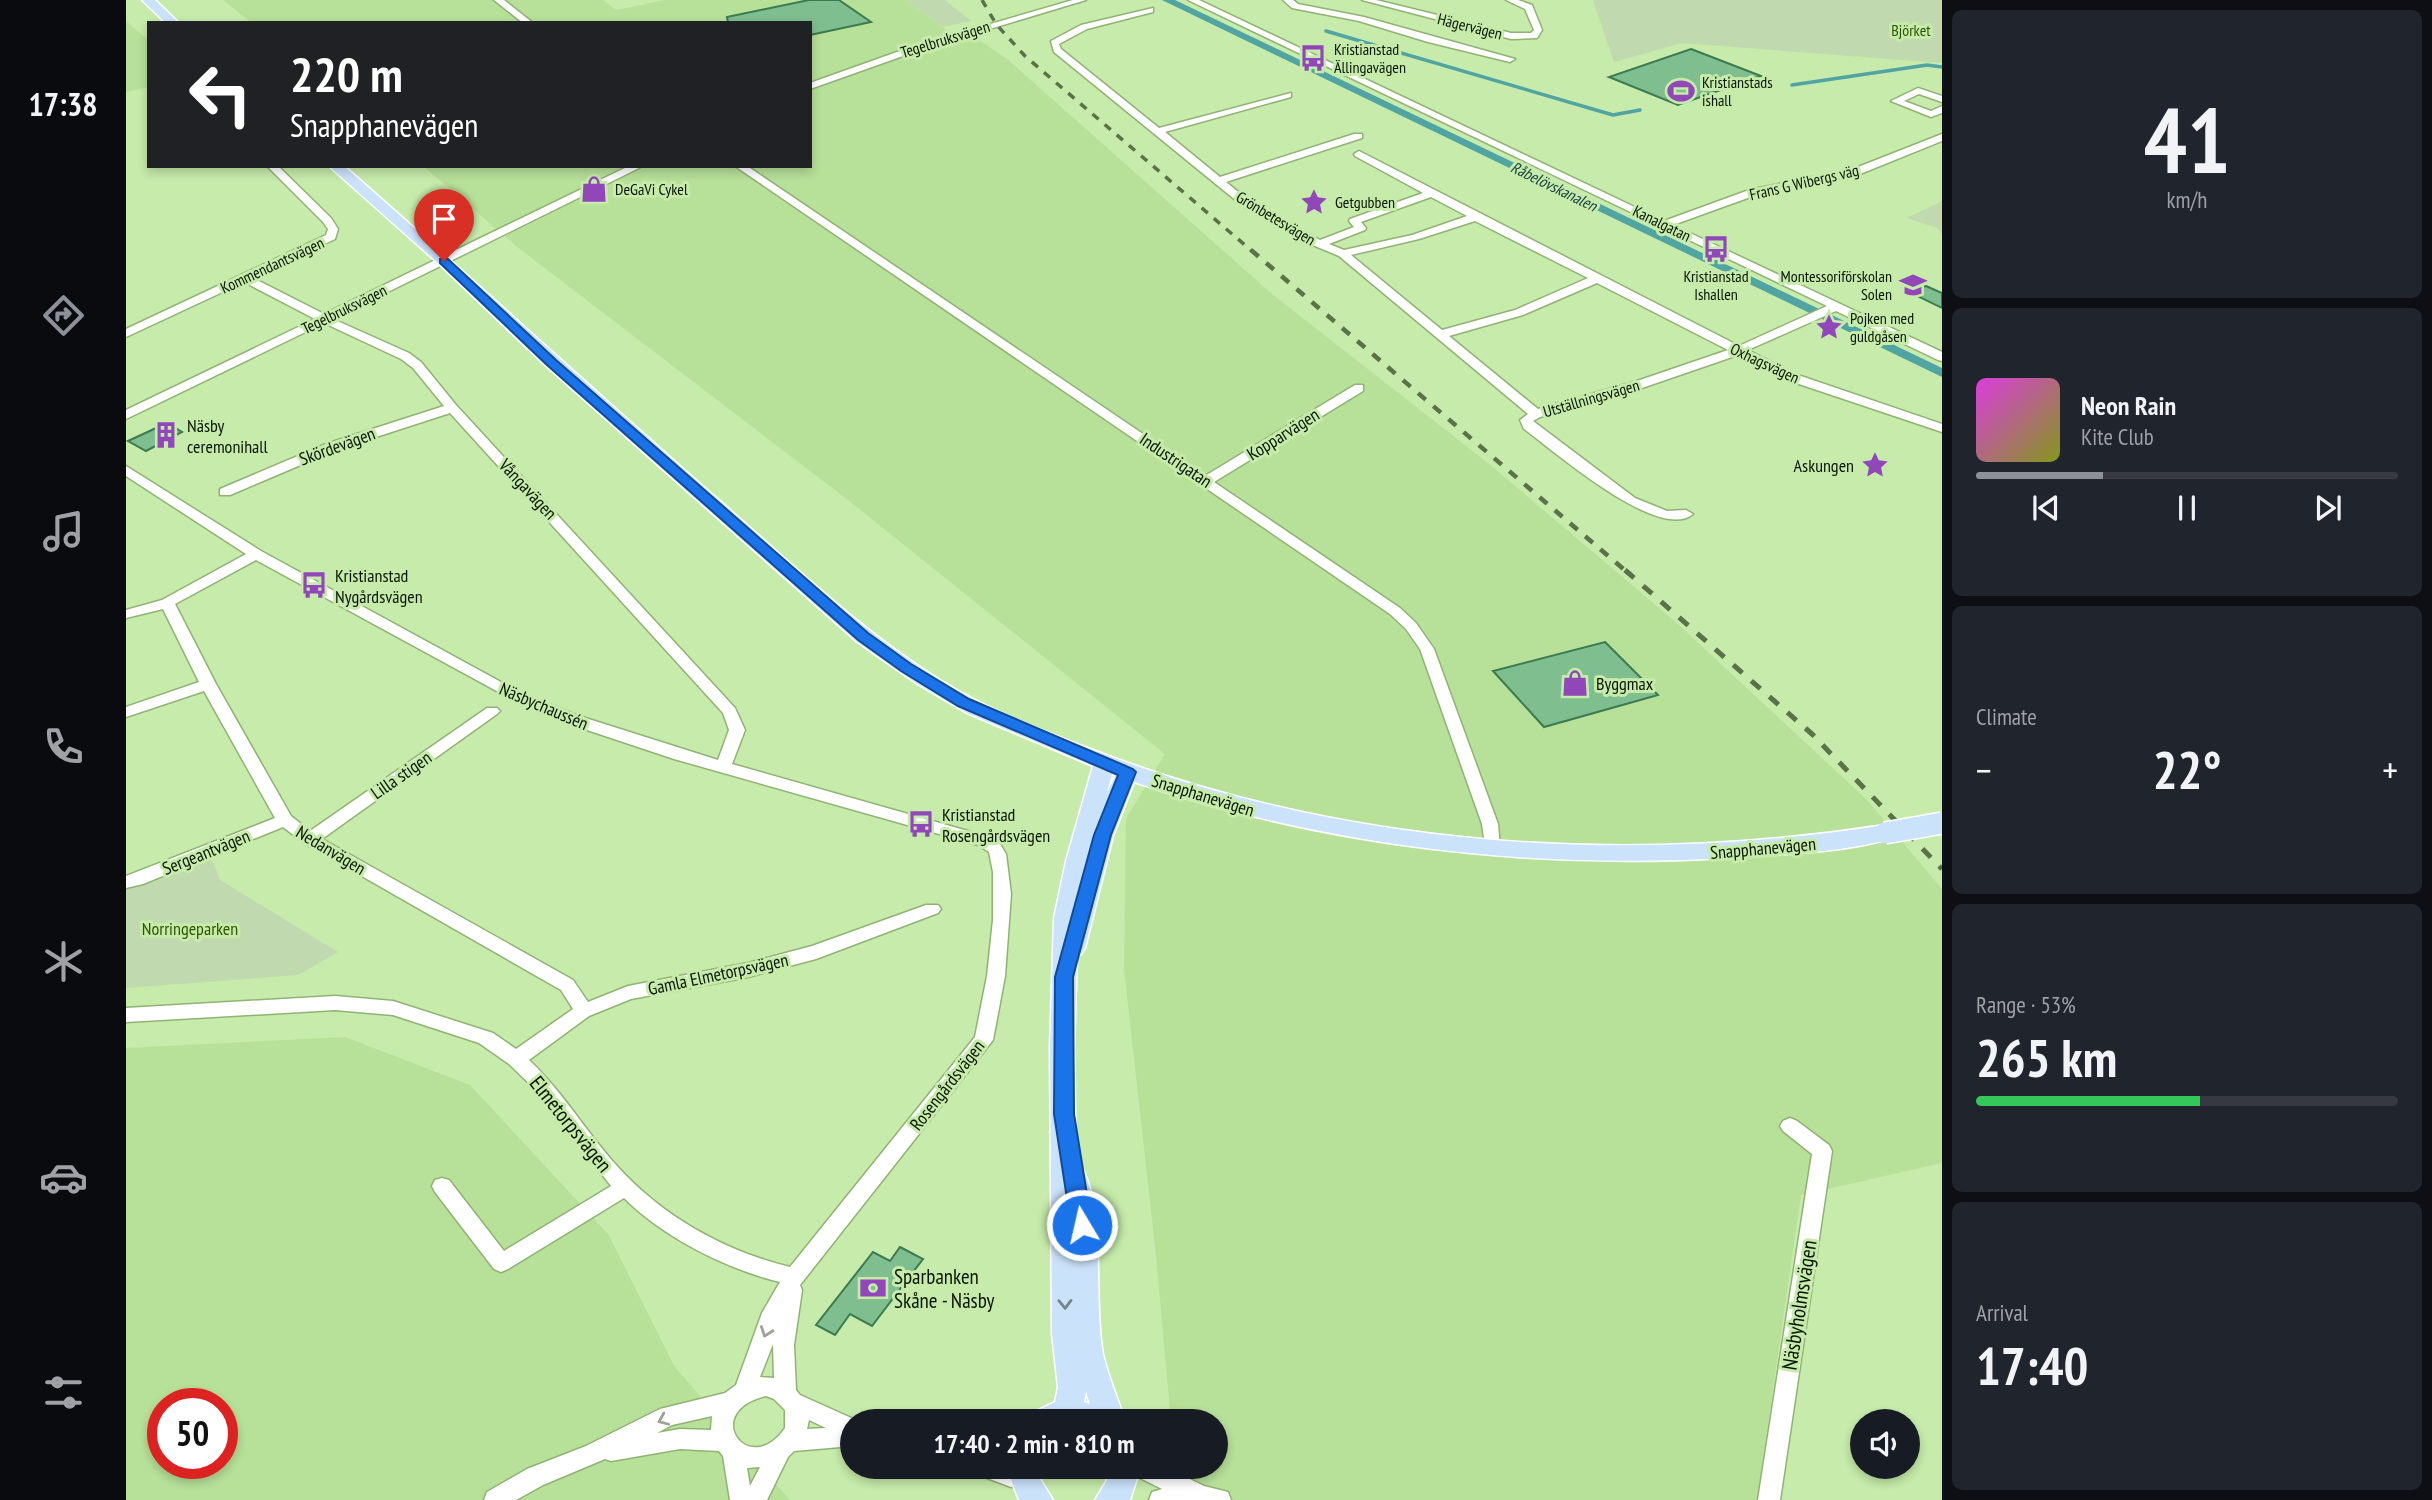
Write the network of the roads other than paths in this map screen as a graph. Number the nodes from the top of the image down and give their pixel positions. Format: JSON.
{"nodes":[{"id":1,"x":148,"y":0,"type":"edge"},
{"id":2,"x":498,"y":0,"type":"edge"},
{"id":3,"x":1082,"y":0,"type":"edge"},
{"id":4,"x":1192,"y":0,"type":"edge"},
{"id":5,"x":1287,"y":0,"type":"edge"},
{"id":6,"x":1366,"y":0,"type":"edge"},
{"id":7,"x":1510,"y":0,"type":"edge"},
{"id":8,"x":1336,"y":6,"type":"dead end"},
{"id":9,"x":1055,"y":8,"type":"junction"},
{"id":10,"x":1150,"y":10,"type":"dead end"},
{"id":11,"x":1326,"y":12,"type":"junction"},
{"id":12,"x":1067,"y":14,"type":"dead end"},
{"id":13,"x":1079,"y":20,"type":"dead end"},
{"id":14,"x":171,"y":21,"type":"edge"},
{"id":15,"x":526,"y":21,"type":"edge"},
{"id":16,"x":1092,"y":25,"type":"junction"},
{"id":17,"x":1510,"y":59,"type":"dead end"},
{"id":18,"x":812,"y":85,"type":"edge"},
{"id":19,"x":1288,"y":95,"type":"dead end"},
{"id":20,"x":1942,"y":99,"type":"edge"},
{"id":21,"x":1941,"y":110,"type":"edge"},
{"id":22,"x":1158,"y":131,"type":"junction"},
{"id":23,"x":1358,"y":136,"type":"dead end"},
{"id":24,"x":1942,"y":137,"type":"edge"},
{"id":25,"x":1359,"y":154,"type":"dead end"},
{"id":26,"x":274,"y":168,"type":"edge"},
{"id":27,"x":338,"y":168,"type":"edge"},
{"id":28,"x":634,"y":168,"type":"edge"},
{"id":29,"x":743,"y":168,"type":"edge"},
{"id":30,"x":1217,"y":181,"type":"junction"},
{"id":31,"x":1432,"y":193,"type":"junction"},
{"id":32,"x":1476,"y":218,"type":"junction"},
{"id":33,"x":1664,"y":224,"type":"junction"},
{"id":34,"x":1319,"y":244,"type":"junction"},
{"id":35,"x":1343,"y":254,"type":"junction"},
{"id":36,"x":444,"y":261,"type":"junction"},
{"id":37,"x":245,"y":278,"type":"junction"},
{"id":38,"x":1597,"y":278,"type":"junction"},
{"id":39,"x":1824,"y":312,"type":"junction"},
{"id":40,"x":324,"y":319,"type":"junction"},
{"id":41,"x":127,"y":330,"type":"edge"},
{"id":42,"x":1438,"y":335,"type":"junction"},
{"id":43,"x":1737,"y":351,"type":"junction"},
{"id":44,"x":1942,"y":357,"type":"edge"},
{"id":45,"x":1359,"y":388,"type":"dead end"},
{"id":46,"x":452,"y":408,"type":"junction"},
{"id":47,"x":1536,"y":414,"type":"junction"},
{"id":48,"x":126,"y":415,"type":"edge"},
{"id":49,"x":1942,"y":428,"type":"edge"},
{"id":50,"x":126,"y":470,"type":"edge"},
{"id":51,"x":1207,"y":481,"type":"junction"},
{"id":52,"x":225,"y":492,"type":"dead end"},
{"id":53,"x":1686,"y":514,"type":"dead end"},
{"id":54,"x":257,"y":554,"type":"junction"},
{"id":55,"x":167,"y":603,"type":"junction"},
{"id":56,"x":126,"y":614,"type":"edge"},
{"id":57,"x":208,"y":684,"type":"junction"},
{"id":58,"x":492,"y":711,"type":"dead end"},
{"id":59,"x":126,"y":712,"type":"edge"},
{"id":60,"x":1104,"y":764,"type":"junction"},
{"id":61,"x":723,"y":767,"type":"junction"},
{"id":62,"x":1128,"y":772,"type":"junction"},
{"id":63,"x":285,"y":820,"type":"junction"},
{"id":64,"x":1942,"y":823,"type":"edge"},
{"id":65,"x":310,"y":839,"type":"junction"},
{"id":66,"x":1492,"y":848,"type":"junction"},
{"id":67,"x":999,"y":854,"type":"joint"},
{"id":68,"x":126,"y":882,"type":"edge"},
{"id":69,"x":932,"y":909,"type":"dead end"},
{"id":70,"x":1064,"y":977,"type":"junction"},
{"id":71,"x":583,"y":1011,"type":"junction"},
{"id":72,"x":126,"y":1015,"type":"edge"},
{"id":73,"x":516,"y":1059,"type":"junction"},
{"id":74,"x":1064,"y":1114,"type":"junction"},
{"id":75,"x":1790,"y":1126,"type":"dead end"},
{"id":76,"x":442,"y":1186,"type":"dead end"},
{"id":77,"x":626,"y":1187,"type":"junction"},
{"id":78,"x":794,"y":1277,"type":"junction"},
{"id":79,"x":737,"y":1396,"type":"junction"},
{"id":80,"x":789,"y":1398,"type":"junction"},
{"id":81,"x":1067,"y":1409,"type":"edge"},
{"id":82,"x":1107,"y":1409,"type":"edge"},
{"id":83,"x":840,"y":1423,"type":"edge"},
{"id":84,"x":840,"y":1438,"type":"edge"},
{"id":85,"x":729,"y":1446,"type":"junction"},
{"id":86,"x":784,"y":1446,"type":"junction"},
{"id":87,"x":594,"y":1453,"type":"junction"},
{"id":88,"x":1122,"y":1479,"type":"edge"},
{"id":89,"x":1168,"y":1479,"type":"edge"},
{"id":90,"x":1211,"y":1498,"type":"edge"},
{"id":91,"x":495,"y":1500,"type":"edge"},
{"id":92,"x":741,"y":1500,"type":"edge"},
{"id":93,"x":755,"y":1500,"type":"edge"},
{"id":94,"x":1110,"y":1500,"type":"edge"},
{"id":95,"x":1160,"y":1500,"type":"edge"},
{"id":96,"x":1769,"y":1500,"type":"edge"}],
"edges":[{"from":1,"to":14,"type":"main road"},
{"from":2,"to":15,"type":"street"},
{"from":3,"to":9,"type":"street","name":"Tegelbruksvägen"},
{"from":4,"to":33,"type":"street","name":"Kanalgatan"},
{"from":5,"to":11,"type":"street"},
{"from":6,"to":7,"type":"street","name":"Hägervägen"},
{"from":8,"to":11,"type":"street"},
{"from":9,"to":12,"type":"street"},
{"from":9,"to":18,"type":"street","name":"Tegelbruksvägen"},
{"from":10,"to":16,"type":"street","name":"Grönbetesvägen"},
{"from":11,"to":17,"type":"street"},
{"from":13,"to":16,"type":"street"},
{"from":16,"to":22,"type":"street","name":"Grönbetesvägen"},
{"from":19,"to":22,"type":"street"},
{"from":20,"to":21,"type":"street"},
{"from":22,"to":30,"type":"street","name":"Grönbetesvägen"},
{"from":23,"to":30,"type":"street"},
{"from":24,"to":33,"type":"street","name":"Frans G Wibergs väg"},
{"from":25,"to":31,"type":"street","name":"Oxhagsvägen"},
{"from":26,"to":37,"type":"street","name":"Kommendantsvägen"},
{"from":27,"to":36,"type":"main road","name":"Snapphanevägen"},
{"from":28,"to":36,"type":"street","name":"Tegelbruksvägen"},
{"from":29,"to":51,"type":"street","name":"Industrigatan"},
{"from":30,"to":34,"type":"street","name":"Grönbetesvägen"},
{"from":31,"to":32,"type":"street","name":"Oxhagsvägen"},
{"from":31,"to":34,"type":"street"},
{"from":32,"to":35,"type":"street"},
{"from":32,"to":38,"type":"street","name":"Oxhagsvägen"},
{"from":33,"to":39,"type":"street","name":"Kanalgatan"},
{"from":34,"to":35,"type":"street","name":"Grönbetesvägen"},
{"from":35,"to":42,"type":"street","name":"Grönbetesvägen"},
{"from":36,"to":40,"type":"street","name":"Tegelbruksvägen"},
{"from":36,"to":60,"type":"main road","name":"Snapphanevägen"},
{"from":37,"to":40,"type":"street","name":"Vångavägen"},
{"from":37,"to":41,"type":"street","name":"Kommendantsvägen"},
{"from":38,"to":42,"type":"street"},
{"from":38,"to":43,"type":"street","name":"Oxhagsvägen"},
{"from":39,"to":43,"type":"street","name":"Utställningsvägen"},
{"from":39,"to":44,"type":"street","name":"Kanalgatan"},
{"from":40,"to":46,"type":"street","name":"Vångavägen"},
{"from":40,"to":48,"type":"street","name":"Tegelbruksvägen"},
{"from":42,"to":47,"type":"street","name":"Grönbetesvägen"},
{"from":43,"to":47,"type":"street","name":"Utställningsvägen"},
{"from":43,"to":49,"type":"street","name":"Oxhagsvägen"},
{"from":45,"to":51,"type":"street","name":"Kopparvägen"},
{"from":46,"to":52,"type":"street","name":"Skördevägen"},
{"from":46,"to":61,"type":"street","name":"Vångavägen"},
{"from":47,"to":53,"type":"street","name":"Utställningsvägen"},
{"from":50,"to":54,"type":"street","name":"Näsbychaussén"},
{"from":51,"to":66,"type":"street","name":"Industrigatan"},
{"from":54,"to":55,"type":"street"},
{"from":54,"to":61,"type":"street","name":"Näsbychaussén"},
{"from":55,"to":56,"type":"street"},
{"from":55,"to":57,"type":"street","name":"Nedanvägen"},
{"from":57,"to":59,"type":"street"},
{"from":57,"to":63,"type":"street","name":"Nedanvägen"},
{"from":58,"to":65,"type":"street","name":"Lilla stigen"},
{"from":60,"to":62,"type":"main road","name":"Snapphanevägen"},
{"from":60,"to":70,"type":"main road"},
{"from":61,"to":67,"type":"street","name":"Näsbychaussén"},
{"from":62,"to":66,"type":"main road","name":"Snapphanevägen"},
{"from":62,"to":70,"type":"main road"},
{"from":63,"to":65,"type":"street","name":"Nedanvägen"},
{"from":63,"to":68,"type":"street","name":"Sergeantvägen"},
{"from":64,"to":66,"type":"main road","name":"Snapphanevägen","bridge":true},
{"from":65,"to":71,"type":"street","name":"Nedanvägen"},
{"from":67,"to":78,"type":"street","name":"Rosengårdsvägen"},
{"from":69,"to":71,"type":"street","name":"Gamla Elmetorpsvägen"},
{"from":70,"to":74,"type":"main road"},
{"from":71,"to":73,"type":"street","name":"Gamla Elmetorpsvägen"},
{"from":72,"to":73,"type":"street","name":"Elmetorpsvägen"},
{"from":73,"to":77,"type":"street","name":"Elmetorpsvägen"},
{"from":74,"to":81,"type":"main road","one_way":true},
{"from":74,"to":82,"type":"main road"},
{"from":75,"to":96,"type":"street","name":"Näsbyholmsvägen"},
{"from":76,"to":77,"type":"street"},
{"from":77,"to":78,"type":"street","name":"Elmetorpsvägen"},
{"from":78,"to":79,"type":"street","name":"Rosengårdsvägen","one_way":true},
{"from":78,"to":80,"type":"street","name":"Rosengårdsvägen"},
{"from":79,"to":80,"type":"street"},
{"from":79,"to":85,"type":"street"},
{"from":79,"to":87,"type":"street","one_way":true},
{"from":80,"to":83,"type":"street"},
{"from":80,"to":86,"type":"street"},
{"from":84,"to":86,"type":"street"},
{"from":85,"to":86,"type":"street"},
{"from":85,"to":87,"type":"street"},
{"from":85,"to":92,"type":"street"},
{"from":86,"to":93,"type":"street"},
{"from":87,"to":91,"type":"street"},
{"from":88,"to":94,"type":"main road"},
{"from":89,"to":90,"type":"street"},
{"from":90,"to":95,"type":"street"}]}
